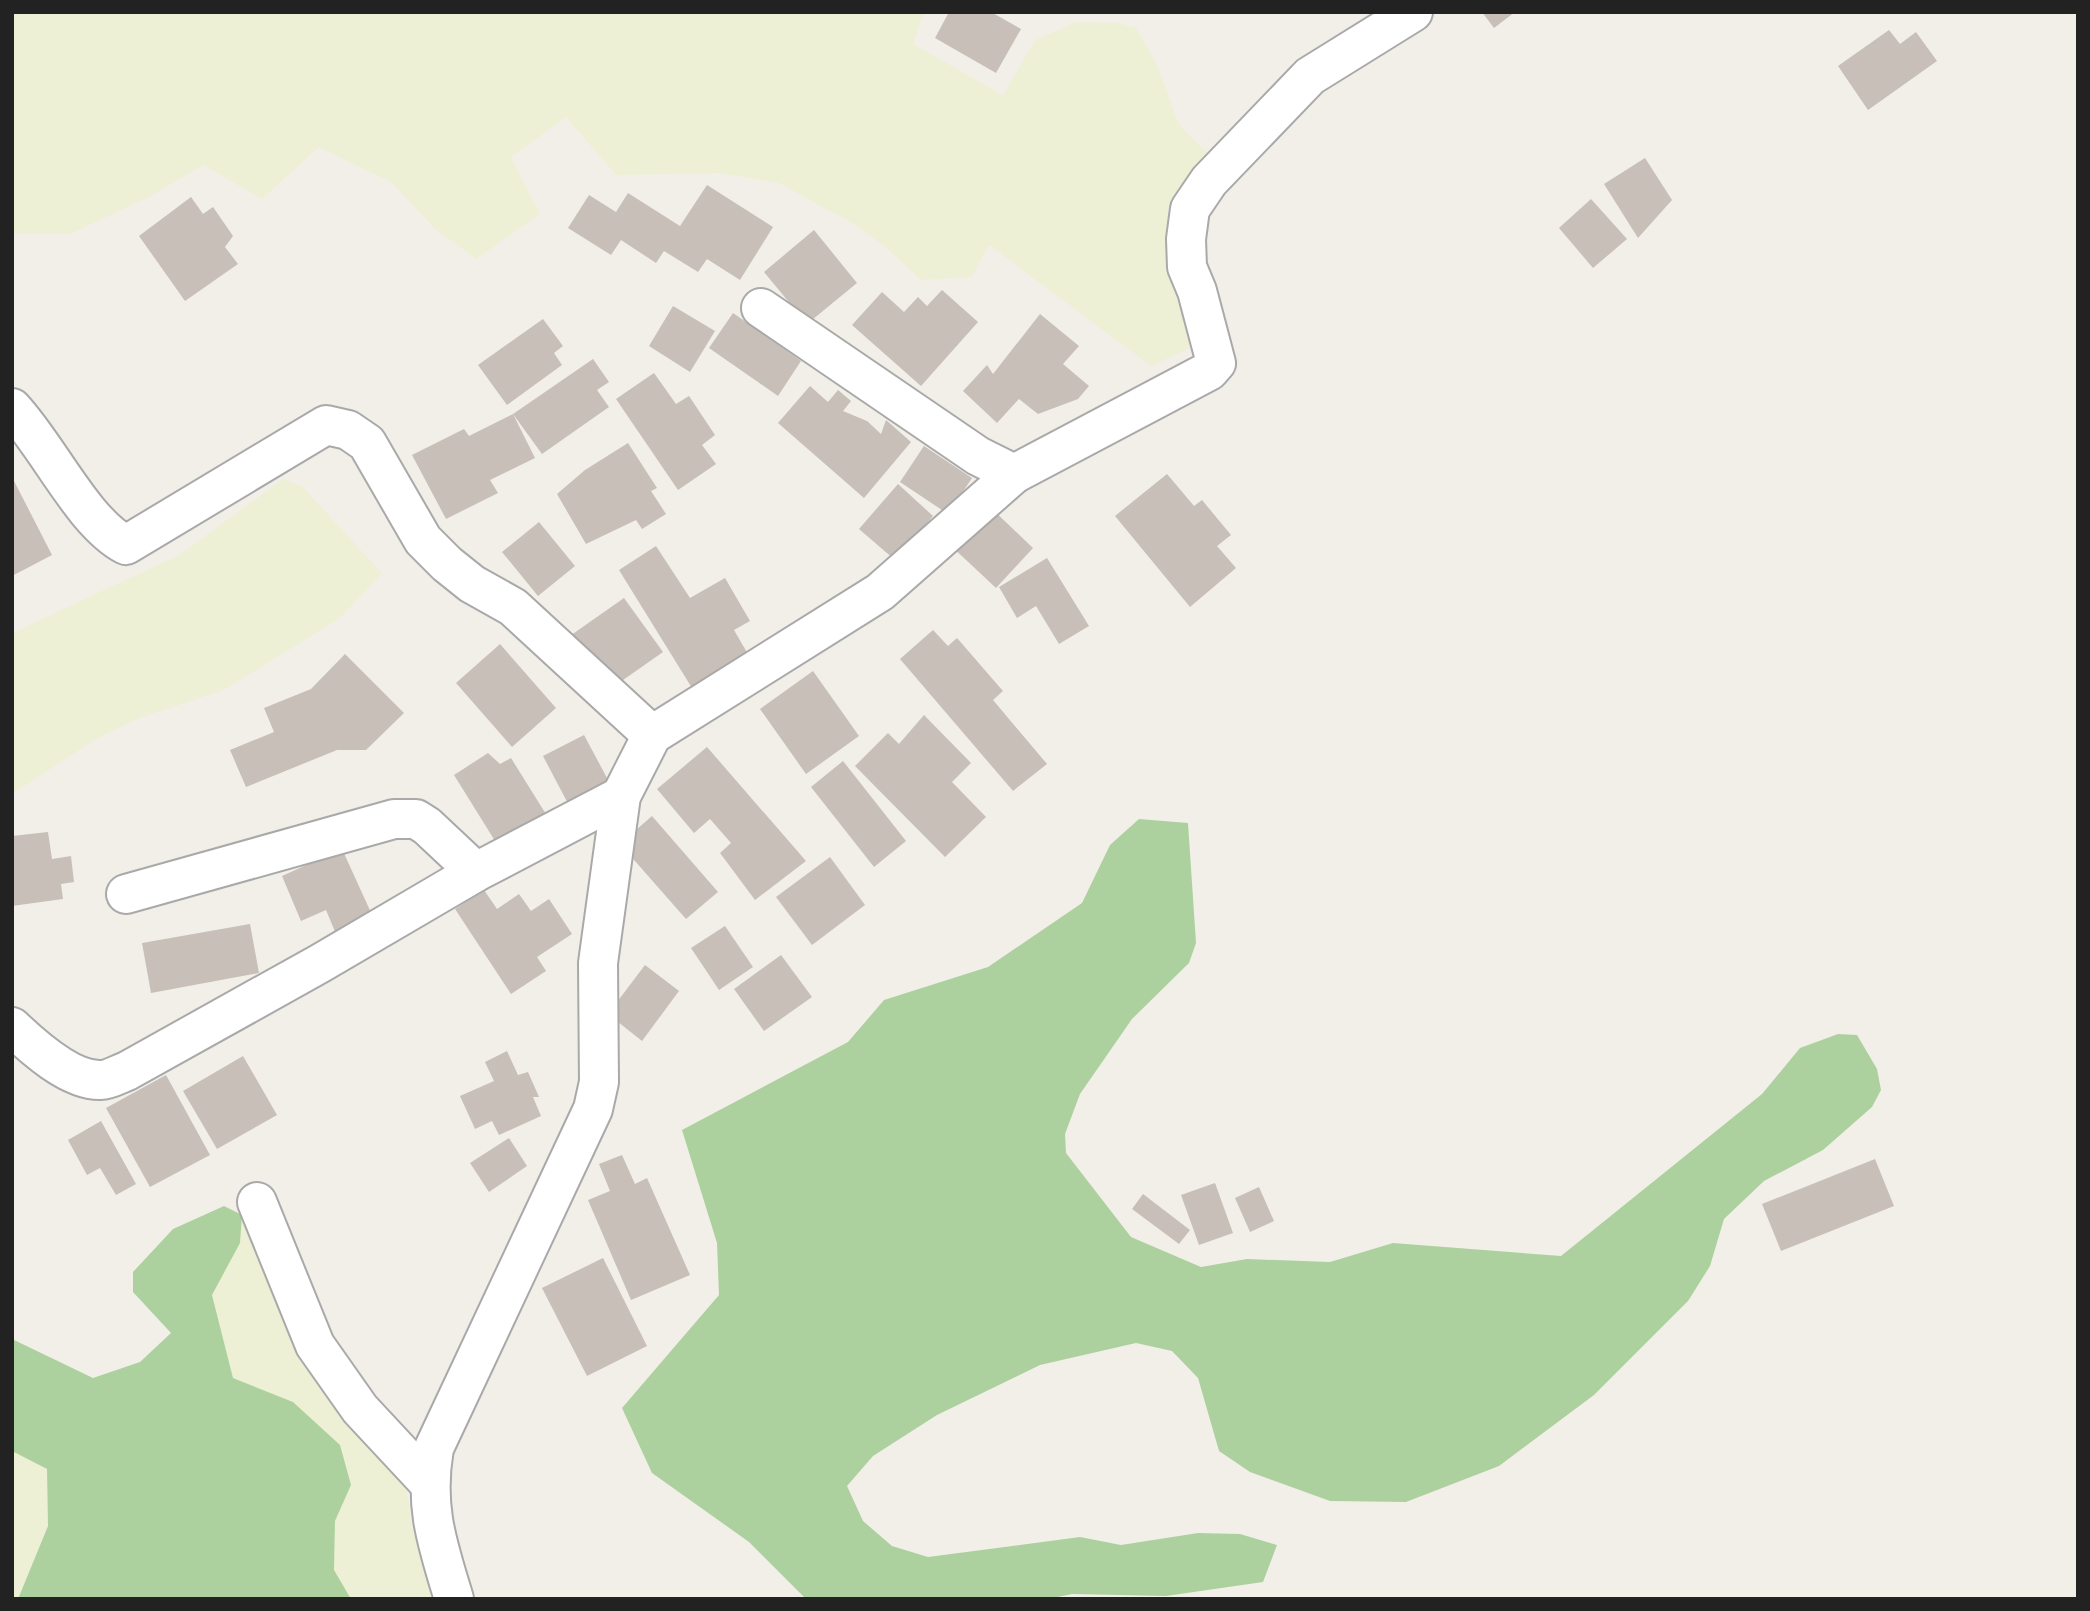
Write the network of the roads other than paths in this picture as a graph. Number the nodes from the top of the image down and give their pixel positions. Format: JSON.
{"nodes":[{"id":1,"x":1413,"y":12,"type":"edge"},
{"id":2,"x":761,"y":308,"type":"dead end"},
{"id":3,"x":12,"y":408,"type":"edge"},
{"id":4,"x":1014,"y":474,"type":"junction"},
{"id":5,"x":652,"y":735,"type":"junction"},
{"id":6,"x":621,"y":796,"type":"junction"},
{"id":7,"x":476,"y":872,"type":"junction"},
{"id":8,"x":126,"y":894,"type":"dead end"},
{"id":9,"x":12,"y":1027,"type":"edge"},
{"id":10,"x":257,"y":1202,"type":"dead end"},
{"id":11,"x":428,"y":1482,"type":"junction"},
{"id":12,"x":454,"y":1599,"type":"edge"}],
"edges":[{"from":1,"to":4,"type":"street"},
{"from":2,"to":4,"type":"street"},
{"from":3,"to":5,"type":"street"},
{"from":4,"to":5,"type":"street"},
{"from":5,"to":6,"type":"street"},
{"from":6,"to":7,"type":"street"},
{"from":6,"to":11,"type":"street"},
{"from":7,"to":8,"type":"street"},
{"from":7,"to":9,"type":"street"},
{"from":10,"to":11,"type":"street"},
{"from":11,"to":12,"type":"street"}]}
